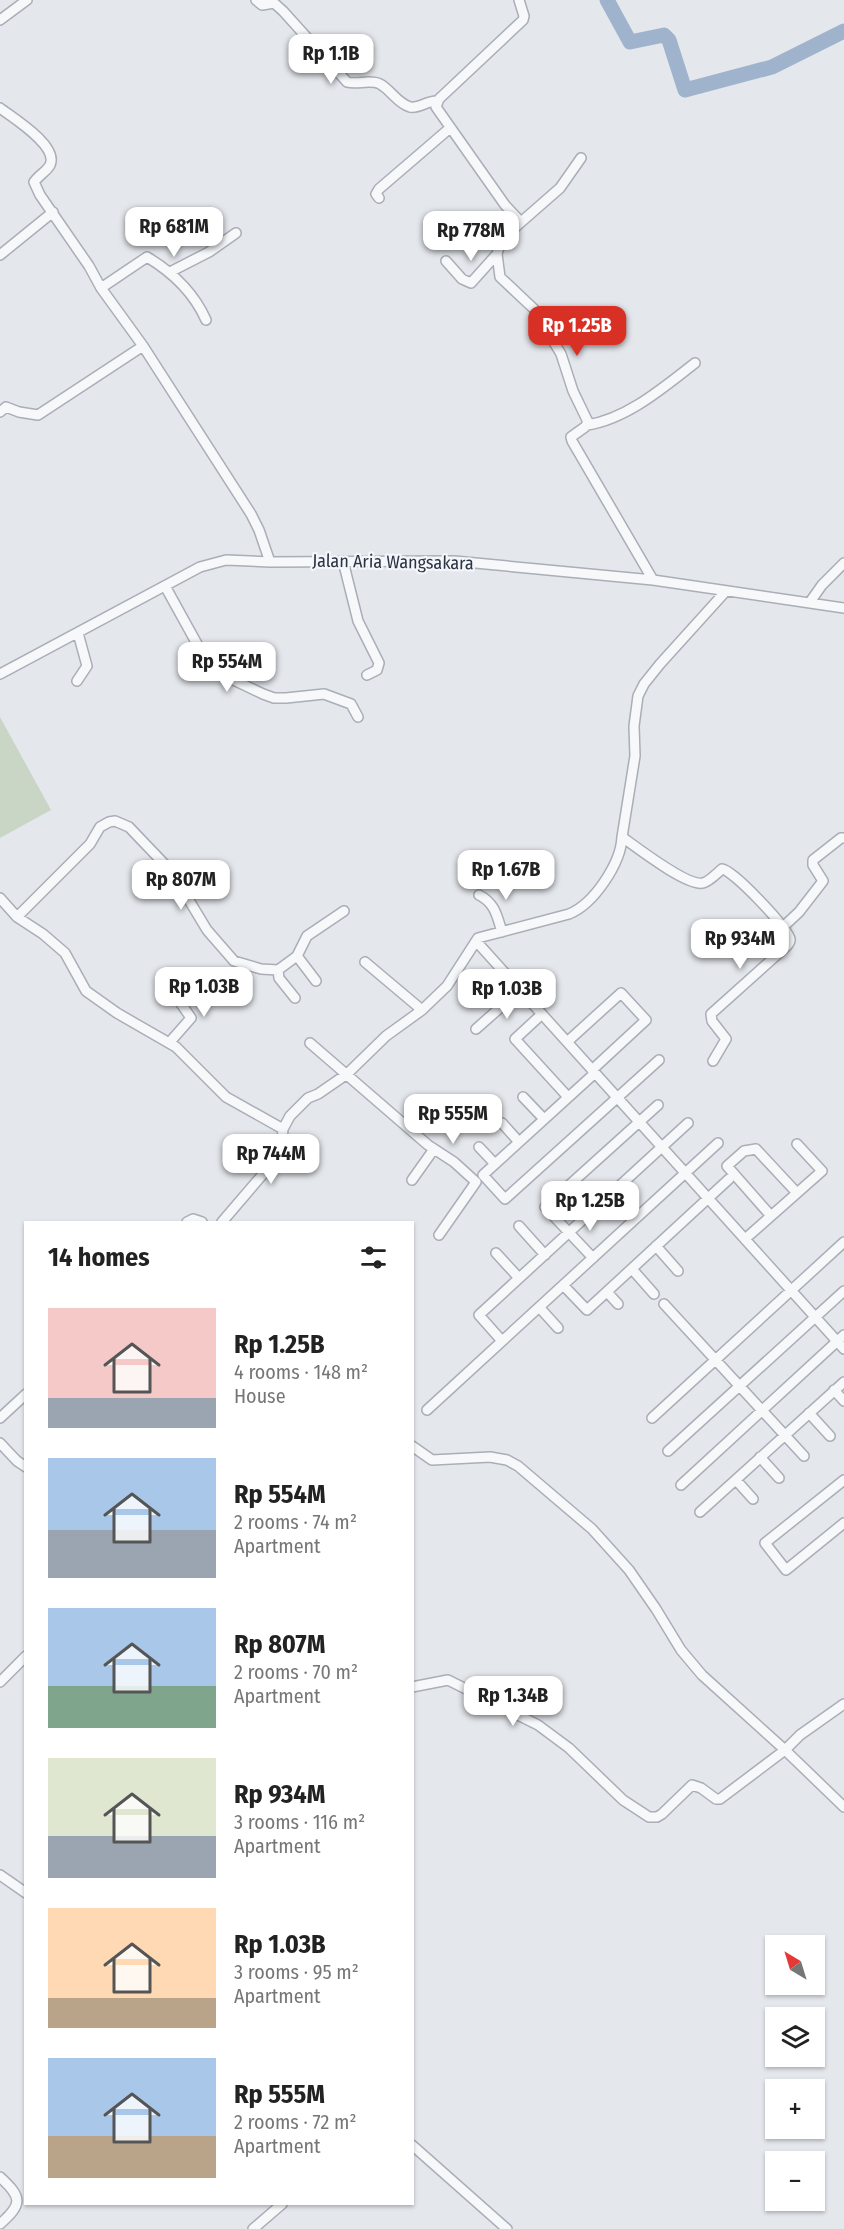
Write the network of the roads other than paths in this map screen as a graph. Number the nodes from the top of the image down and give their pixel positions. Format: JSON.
{"nodes":[{"id":1,"x":27,"y":0,"type":"edge"},
{"id":2,"x":256,"y":0,"type":"edge"},
{"id":3,"x":519,"y":0,"type":"edge"},
{"id":4,"x":0,"y":20,"type":"edge"},
{"id":5,"x":437,"y":101,"type":"junction"},
{"id":6,"x":0,"y":108,"type":"edge"},
{"id":7,"x":450,"y":128,"type":"junction"},
{"id":8,"x":581,"y":158,"type":"dead end"},
{"id":9,"x":379,"y":198,"type":"dead end"},
{"id":10,"x":53,"y":212,"type":"junction"},
{"id":11,"x":520,"y":221,"type":"junction"},
{"id":12,"x":236,"y":232,"type":"dead end"},
{"id":13,"x":496,"y":254,"type":"junction"},
{"id":14,"x":0,"y":255,"type":"edge"},
{"id":15,"x":446,"y":261,"type":"dead end"},
{"id":16,"x":170,"y":272,"type":"junction"},
{"id":17,"x":101,"y":288,"type":"junction"},
{"id":18,"x":206,"y":320,"type":"dead end"},
{"id":19,"x":143,"y":346,"type":"junction"},
{"id":20,"x":694,"y":363,"type":"dead end"},
{"id":21,"x":2,"y":408,"type":"edge"},
{"id":22,"x":587,"y":425,"type":"junction"},
{"id":23,"x":343,"y":561,"type":"junction"},
{"id":24,"x":270,"y":562,"type":"junction"},
{"id":25,"x":844,"y":563,"type":"edge"},
{"id":26,"x":653,"y":580,"type":"junction"},
{"id":27,"x":165,"y":586,"type":"junction"},
{"id":28,"x":726,"y":591,"type":"junction"},
{"id":29,"x":810,"y":602,"type":"junction"},
{"id":30,"x":844,"y":608,"type":"edge"},
{"id":31,"x":78,"y":633,"type":"junction"},
{"id":32,"x":0,"y":674,"type":"edge"},
{"id":33,"x":367,"y":675,"type":"dead end"},
{"id":34,"x":77,"y":681,"type":"dead end"},
{"id":35,"x":358,"y":717,"type":"dead end"},
{"id":36,"x":622,"y":837,"type":"junction"},
{"id":37,"x":844,"y":838,"type":"edge"},
{"id":38,"x":479,"y":895,"type":"dead end"},
{"id":39,"x":0,"y":898,"type":"edge"},
{"id":40,"x":344,"y":910,"type":"dead end"},
{"id":41,"x":17,"y":917,"type":"junction"},
{"id":42,"x":783,"y":927,"type":"junction"},
{"id":43,"x":502,"y":932,"type":"junction"},
{"id":44,"x":476,"y":941,"type":"junction"},
{"id":45,"x":297,"y":956,"type":"junction"},
{"id":46,"x":365,"y":962,"type":"dead end"},
{"id":47,"x":278,"y":970,"type":"junction"},
{"id":48,"x":316,"y":981,"type":"dead end"},
{"id":49,"x":171,"y":989,"type":"dead end"},
{"id":50,"x":520,"y":990,"type":"junction"},
{"id":51,"x":295,"y":998,"type":"dead end"},
{"id":52,"x":422,"y":1010,"type":"junction"},
{"id":53,"x":542,"y":1014,"type":"junction"},
{"id":54,"x":476,"y":1029,"type":"dead end"},
{"id":55,"x":567,"y":1042,"type":"junction"},
{"id":56,"x":169,"y":1043,"type":"junction"},
{"id":57,"x":310,"y":1043,"type":"dead end"},
{"id":58,"x":659,"y":1059,"type":"dead end"},
{"id":59,"x":712,"y":1061,"type":"dead end"},
{"id":60,"x":593,"y":1071,"type":"junction"},
{"id":61,"x":347,"y":1074,"type":"junction"},
{"id":62,"x":523,"y":1097,"type":"dead end"},
{"id":63,"x":568,"y":1097,"type":"junction"},
{"id":64,"x":617,"y":1098,"type":"junction"},
{"id":65,"x":658,"y":1105,"type":"dead end"},
{"id":66,"x":544,"y":1119,"type":"junction"},
{"id":67,"x":639,"y":1122,"type":"junction"},
{"id":68,"x":502,"y":1123,"type":"dead end"},
{"id":69,"x":688,"y":1123,"type":"dead end"},
{"id":70,"x":283,"y":1129,"type":"junction"},
{"id":71,"x":519,"y":1142,"type":"junction"},
{"id":72,"x":718,"y":1143,"type":"dead end"},
{"id":73,"x":797,"y":1144,"type":"dead end"},
{"id":74,"x":479,"y":1147,"type":"dead end"},
{"id":75,"x":662,"y":1147,"type":"junction"},
{"id":76,"x":434,"y":1149,"type":"junction"},
{"id":77,"x":495,"y":1164,"type":"junction"},
{"id":78,"x":685,"y":1173,"type":"junction"},
{"id":79,"x":729,"y":1179,"type":"dead end"},
{"id":80,"x":412,"y":1180,"type":"dead end"},
{"id":81,"x":797,"y":1193,"type":"junction"},
{"id":82,"x":708,"y":1198,"type":"junction"},
{"id":83,"x":771,"y":1216,"type":"junction"},
{"id":84,"x":223,"y":1221,"type":"edge"},
{"id":85,"x":519,"y":1226,"type":"dead end"},
{"id":86,"x":569,"y":1233,"type":"junction"},
{"id":87,"x":439,"y":1235,"type":"dead end"},
{"id":88,"x":745,"y":1239,"type":"junction"},
{"id":89,"x":844,"y":1242,"type":"edge"},
{"id":90,"x":656,"y":1246,"type":"junction"},
{"id":91,"x":496,"y":1253,"type":"dead end"},
{"id":92,"x":544,"y":1255,"type":"junction"},
{"id":93,"x":592,"y":1258,"type":"junction"},
{"id":94,"x":632,"y":1269,"type":"junction"},
{"id":95,"x":678,"y":1271,"type":"dead end"},
{"id":96,"x":519,"y":1278,"type":"junction"},
{"id":97,"x":563,"y":1285,"type":"junction"},
{"id":98,"x":791,"y":1291,"type":"junction"},
{"id":99,"x":844,"y":1291,"type":"edge"},
{"id":100,"x":607,"y":1292,"type":"junction"},
{"id":101,"x":654,"y":1294,"type":"dead end"},
{"id":102,"x":618,"y":1304,"type":"dead end"},
{"id":103,"x":664,"y":1304,"type":"dead end"},
{"id":104,"x":539,"y":1307,"type":"junction"},
{"id":105,"x":815,"y":1317,"type":"junction"},
{"id":106,"x":558,"y":1329,"type":"dead end"},
{"id":107,"x":502,"y":1341,"type":"junction"},
{"id":108,"x":842,"y":1342,"type":"edge"},
{"id":109,"x":716,"y":1360,"type":"junction"},
{"id":110,"x":844,"y":1382,"type":"edge"},
{"id":111,"x":739,"y":1386,"type":"junction"},
{"id":112,"x":834,"y":1390,"type":"junction"},
{"id":113,"x":24,"y":1396,"type":"edge"},
{"id":114,"x":844,"y":1401,"type":"edge"},
{"id":115,"x":427,"y":1410,"type":"dead end"},
{"id":116,"x":762,"y":1410,"type":"junction"},
{"id":117,"x":809,"y":1413,"type":"junction"},
{"id":118,"x":0,"y":1418,"type":"edge"},
{"id":119,"x":652,"y":1418,"type":"dead end"},
{"id":120,"x":785,"y":1435,"type":"junction"},
{"id":121,"x":830,"y":1436,"type":"dead end"},
{"id":122,"x":0,"y":1443,"type":"edge"},
{"id":123,"x":414,"y":1447,"type":"edge"},
{"id":124,"x":668,"y":1451,"type":"dead end"},
{"id":125,"x":804,"y":1456,"type":"dead end"},
{"id":126,"x":760,"y":1457,"type":"junction"},
{"id":127,"x":24,"y":1466,"type":"edge"},
{"id":128,"x":778,"y":1478,"type":"dead end"},
{"id":129,"x":736,"y":1480,"type":"junction"},
{"id":130,"x":844,"y":1480,"type":"edge"},
{"id":131,"x":681,"y":1485,"type":"dead end"},
{"id":132,"x":753,"y":1499,"type":"dead end"},
{"id":133,"x":700,"y":1512,"type":"dead end"},
{"id":134,"x":844,"y":1523,"type":"edge"},
{"id":135,"x":24,"y":1658,"type":"edge"},
{"id":136,"x":0,"y":1682,"type":"edge"},
{"id":137,"x":414,"y":1687,"type":"edge"},
{"id":138,"x":844,"y":1704,"type":"edge"},
{"id":139,"x":784,"y":1750,"type":"junction"},
{"id":140,"x":844,"y":1807,"type":"edge"},
{"id":141,"x":0,"y":1875,"type":"edge"},
{"id":142,"x":24,"y":1892,"type":"edge"},
{"id":143,"x":414,"y":2147,"type":"edge"},
{"id":144,"x":0,"y":2177,"type":"edge"},
{"id":145,"x":281,"y":2205,"type":"edge"},
{"id":146,"x":0,"y":2224,"type":"edge"},
{"id":147,"x":253,"y":2229,"type":"edge"},
{"id":148,"x":507,"y":2229,"type":"edge"}],
"edges":[{"from":1,"to":4,"type":"street"},
{"from":2,"to":5,"type":"street"},
{"from":3,"to":5,"type":"street"},
{"from":5,"to":7,"type":"street"},
{"from":6,"to":10,"type":"street"},
{"from":7,"to":9,"type":"street"},
{"from":7,"to":11,"type":"street"},
{"from":8,"to":11,"type":"street"},
{"from":10,"to":14,"type":"street"},
{"from":10,"to":17,"type":"street"},
{"from":11,"to":13,"type":"street"},
{"from":12,"to":16,"type":"street"},
{"from":13,"to":15,"type":"street"},
{"from":13,"to":22,"type":"street"},
{"from":16,"to":17,"type":"street"},
{"from":16,"to":18,"type":"street"},
{"from":17,"to":19,"type":"street"},
{"from":19,"to":21,"type":"street"},
{"from":19,"to":24,"type":"street"},
{"from":20,"to":22,"type":"street"},
{"from":22,"to":26,"type":"street"},
{"from":23,"to":24,"type":"street","name":"Jalan Aria Wangsakara"},
{"from":23,"to":26,"type":"street","name":"Jalan Aria Wangsakara"},
{"from":23,"to":33,"type":"street"},
{"from":24,"to":27,"type":"street","name":"Jalan Aria Wangsakara"},
{"from":25,"to":29,"type":"street"},
{"from":26,"to":28,"type":"street","name":"Jalan Aria Wangsakara"},
{"from":27,"to":31,"type":"street","name":"Jalan Aria Wangsakara"},
{"from":27,"to":35,"type":"street"},
{"from":28,"to":29,"type":"street","name":"Jalan Aria Wangsakara"},
{"from":28,"to":36,"type":"street"},
{"from":29,"to":30,"type":"street","name":"Jalan Aria Wangsakara"},
{"from":31,"to":32,"type":"street","name":"Jalan Aria Wangsakara"},
{"from":31,"to":34,"type":"street"},
{"from":36,"to":42,"type":"street"},
{"from":36,"to":43,"type":"street"},
{"from":37,"to":42,"type":"street"},
{"from":38,"to":43,"type":"street"},
{"from":39,"to":41,"type":"street"},
{"from":40,"to":45,"type":"street"},
{"from":41,"to":47,"type":"street"},
{"from":41,"to":56,"type":"street"},
{"from":42,"to":59,"type":"street"},
{"from":43,"to":44,"type":"street"},
{"from":44,"to":50,"type":"street"},
{"from":44,"to":52,"type":"street"},
{"from":45,"to":47,"type":"street"},
{"from":45,"to":48,"type":"street"},
{"from":46,"to":52,"type":"street"},
{"from":47,"to":51,"type":"street"},
{"from":49,"to":56,"type":"street"},
{"from":50,"to":53,"type":"street"},
{"from":50,"to":54,"type":"street"},
{"from":52,"to":61,"type":"street"},
{"from":53,"to":55,"type":"street"},
{"from":53,"to":63,"type":"street"},
{"from":55,"to":60,"type":"street"},
{"from":55,"to":60,"type":"street"},
{"from":56,"to":70,"type":"street"},
{"from":57,"to":61,"type":"street"},
{"from":58,"to":64,"type":"street"},
{"from":60,"to":63,"type":"street"},
{"from":60,"to":64,"type":"street"},
{"from":61,"to":70,"type":"street"},
{"from":61,"to":76,"type":"street"},
{"from":62,"to":66,"type":"street"},
{"from":63,"to":66,"type":"street"},
{"from":64,"to":67,"type":"street"},
{"from":64,"to":77,"type":"street"},
{"from":65,"to":67,"type":"street"},
{"from":66,"to":71,"type":"street"},
{"from":67,"to":75,"type":"street"},
{"from":67,"to":86,"type":"street"},
{"from":68,"to":71,"type":"street"},
{"from":69,"to":75,"type":"street"},
{"from":70,"to":84,"type":"street"},
{"from":71,"to":77,"type":"street"},
{"from":72,"to":78,"type":"street"},
{"from":73,"to":81,"type":"street"},
{"from":74,"to":77,"type":"street"},
{"from":75,"to":78,"type":"street"},
{"from":75,"to":86,"type":"street"},
{"from":76,"to":80,"type":"street"},
{"from":76,"to":87,"type":"street"},
{"from":78,"to":82,"type":"street"},
{"from":78,"to":93,"type":"street"},
{"from":79,"to":82,"type":"street"},
{"from":81,"to":83,"type":"street"},
{"from":81,"to":83,"type":"street"},
{"from":82,"to":88,"type":"street"},
{"from":82,"to":90,"type":"street"},
{"from":83,"to":88,"type":"street"},
{"from":85,"to":92,"type":"street"},
{"from":86,"to":92,"type":"street"},
{"from":86,"to":93,"type":"street"},
{"from":88,"to":98,"type":"street"},
{"from":89,"to":98,"type":"street"},
{"from":90,"to":94,"type":"street"},
{"from":90,"to":95,"type":"street"},
{"from":91,"to":96,"type":"street"},
{"from":92,"to":96,"type":"street"},
{"from":93,"to":97,"type":"street"},
{"from":94,"to":100,"type":"street"},
{"from":94,"to":101,"type":"street"},
{"from":96,"to":107,"type":"street"},
{"from":97,"to":100,"type":"street"},
{"from":97,"to":104,"type":"street"},
{"from":98,"to":105,"type":"street"},
{"from":98,"to":109,"type":"street"},
{"from":99,"to":105,"type":"street"},
{"from":100,"to":102,"type":"street"},
{"from":103,"to":109,"type":"street"},
{"from":104,"to":106,"type":"street"},
{"from":104,"to":107,"type":"street"},
{"from":105,"to":108,"type":"street"},
{"from":105,"to":111,"type":"street"},
{"from":107,"to":115,"type":"street"},
{"from":108,"to":116,"type":"street"},
{"from":109,"to":111,"type":"street"},
{"from":109,"to":119,"type":"street"},
{"from":110,"to":112,"type":"street"},
{"from":111,"to":116,"type":"street"},
{"from":111,"to":124,"type":"street"},
{"from":112,"to":114,"type":"street"},
{"from":112,"to":117,"type":"street"},
{"from":113,"to":118,"type":"street"},
{"from":116,"to":120,"type":"street"},
{"from":116,"to":131,"type":"street"},
{"from":117,"to":120,"type":"street"},
{"from":117,"to":121,"type":"street"},
{"from":120,"to":125,"type":"street"},
{"from":120,"to":126,"type":"street"},
{"from":122,"to":127,"type":"street"},
{"from":123,"to":139,"type":"street"},
{"from":126,"to":128,"type":"street"},
{"from":126,"to":129,"type":"street"},
{"from":129,"to":132,"type":"street"},
{"from":129,"to":133,"type":"street"},
{"from":130,"to":134,"type":"street"},
{"from":135,"to":136,"type":"street"},
{"from":137,"to":139,"type":"street"},
{"from":138,"to":139,"type":"street"},
{"from":139,"to":140,"type":"street"},
{"from":141,"to":142,"type":"street"},
{"from":143,"to":148,"type":"street"},
{"from":144,"to":146,"type":"street"},
{"from":145,"to":147,"type":"street"}]}
